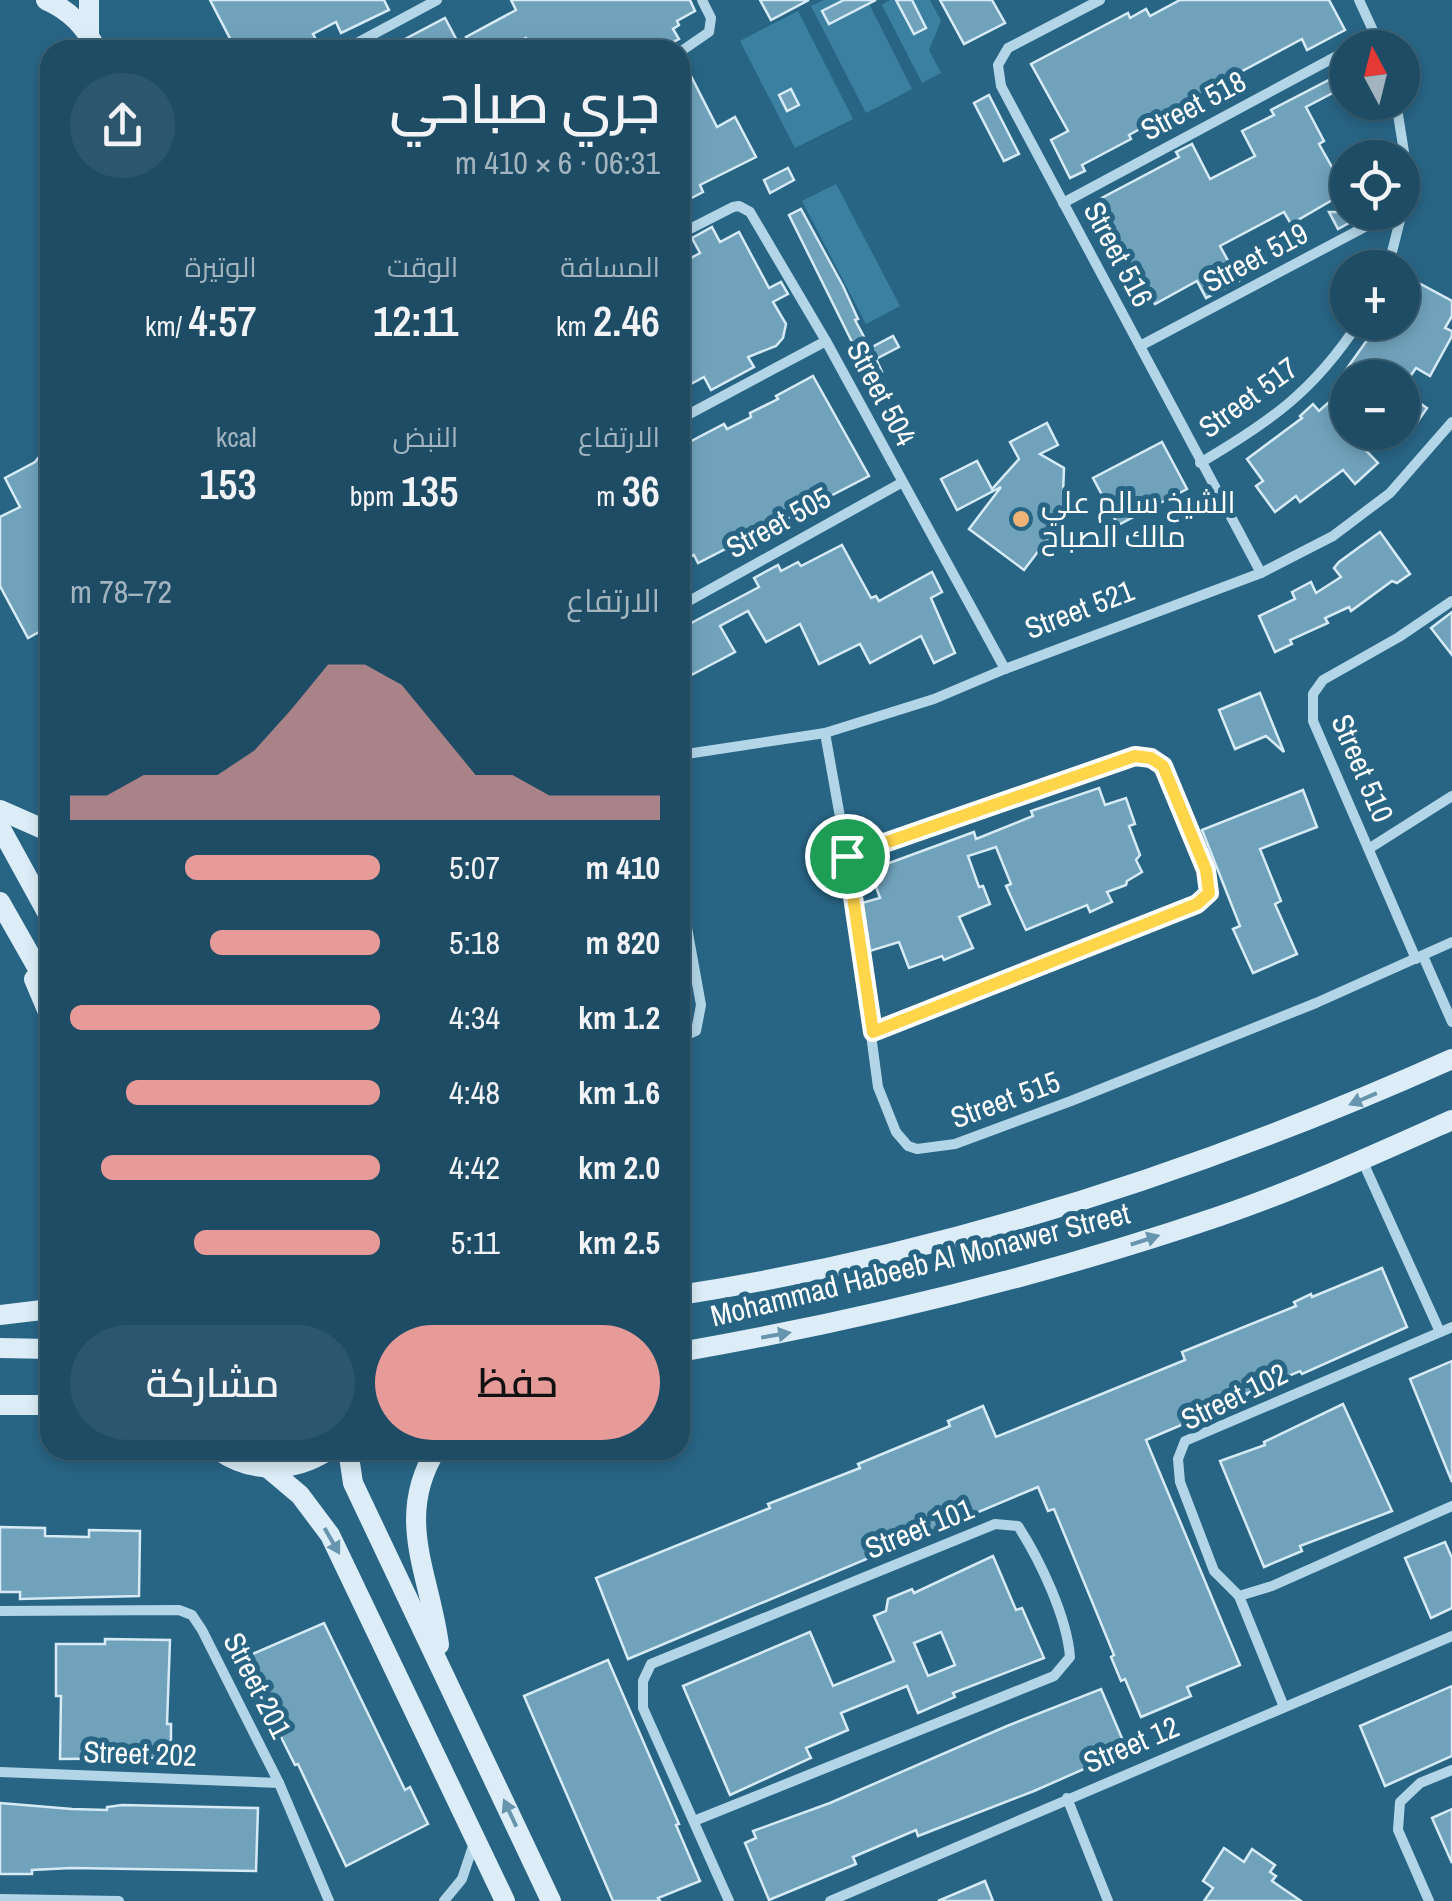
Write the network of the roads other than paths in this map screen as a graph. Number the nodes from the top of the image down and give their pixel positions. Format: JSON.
{"nodes":[{"id":1,"x":46,"y":0,"type":"edge"},
{"id":2,"x":89,"y":0,"type":"edge"},
{"id":3,"x":438,"y":0,"type":"edge"},
{"id":4,"x":702,"y":0,"type":"edge"},
{"id":5,"x":1100,"y":0,"type":"edge"},
{"id":6,"x":1359,"y":0,"type":"edge"},
{"id":7,"x":1374,"y":30,"type":"edge"},
{"id":8,"x":91,"y":40,"type":"edge"},
{"id":9,"x":93,"y":40,"type":"edge"},
{"id":10,"x":363,"y":40,"type":"edge"},
{"id":11,"x":690,"y":45,"type":"edge"},
{"id":12,"x":1330,"y":60,"type":"edge"},
{"id":13,"x":1063,"y":203,"type":"junction"},
{"id":14,"x":690,"y":229,"type":"edge"},
{"id":15,"x":1363,"y":230,"type":"edge"},
{"id":16,"x":1348,"y":340,"type":"edge"},
{"id":17,"x":826,"y":341,"type":"junction"},
{"id":18,"x":1140,"y":346,"type":"junction"},
{"id":19,"x":690,"y":415,"type":"edge"},
{"id":20,"x":1452,"y":422,"type":"edge"},
{"id":21,"x":1200,"y":463,"type":"junction"},
{"id":22,"x":901,"y":483,"type":"junction"},
{"id":23,"x":1261,"y":573,"type":"junction"},
{"id":24,"x":690,"y":600,"type":"edge"},
{"id":25,"x":1452,"y":600,"type":"edge"},
{"id":26,"x":1005,"y":669,"type":"junction"},
{"id":27,"x":826,"y":733,"type":"junction"},
{"id":28,"x":690,"y":753,"type":"edge"},
{"id":29,"x":1452,"y":796,"type":"edge"},
{"id":30,"x":0,"y":810,"type":"edge"},
{"id":31,"x":0,"y":827,"type":"edge"},
{"id":32,"x":40,"y":828,"type":"edge"},
{"id":33,"x":1370,"y":848,"type":"junction"},
{"id":34,"x":847,"y":856,"type":"junction"},
{"id":35,"x":40,"y":900,"type":"edge"},
{"id":36,"x":0,"y":902,"type":"edge"},
{"id":37,"x":18,"y":934,"type":"junction"},
{"id":38,"x":1452,"y":942,"type":"edge"},
{"id":39,"x":690,"y":945,"type":"edge"},
{"id":40,"x":1420,"y":958,"type":"junction"},
{"id":41,"x":40,"y":972,"type":"edge"},
{"id":42,"x":40,"y":991,"type":"edge"},
{"id":43,"x":1452,"y":1022,"type":"edge"},
{"id":44,"x":873,"y":1032,"type":"junction"},
{"id":45,"x":690,"y":1033,"type":"edge"},
{"id":46,"x":1452,"y":1060,"type":"edge"},
{"id":47,"x":1452,"y":1120,"type":"edge"},
{"id":48,"x":1362,"y":1160,"type":"junction"},
{"id":49,"x":690,"y":1294,"type":"edge"},
{"id":50,"x":40,"y":1310,"type":"edge"},
{"id":51,"x":0,"y":1315,"type":"edge"},
{"id":52,"x":1452,"y":1327,"type":"edge"},
{"id":53,"x":1440,"y":1332,"type":"junction"},
{"id":54,"x":0,"y":1348,"type":"edge"},
{"id":55,"x":40,"y":1349,"type":"edge"},
{"id":56,"x":690,"y":1350,"type":"edge"},
{"id":57,"x":0,"y":1405,"type":"edge"},
{"id":58,"x":40,"y":1405,"type":"edge"},
{"id":59,"x":236,"y":1460,"type":"edge"},
{"id":60,"x":308,"y":1460,"type":"edge"},
{"id":61,"x":349,"y":1460,"type":"edge"},
{"id":62,"x":432,"y":1460,"type":"edge"},
{"id":63,"x":268,"y":1468,"type":"junction"},
{"id":64,"x":1452,"y":1506,"type":"edge"},
{"id":65,"x":1239,"y":1596,"type":"junction"},
{"id":66,"x":0,"y":1611,"type":"edge"},
{"id":67,"x":1452,"y":1636,"type":"edge"},
{"id":68,"x":440,"y":1662,"type":"junction"},
{"id":69,"x":1284,"y":1706,"type":"junction"},
{"id":70,"x":1452,"y":1770,"type":"edge"},
{"id":71,"x":0,"y":1772,"type":"edge"},
{"id":72,"x":279,"y":1783,"type":"junction"},
{"id":73,"x":1068,"y":1798,"type":"junction"},
{"id":74,"x":694,"y":1821,"type":"junction"},
{"id":75,"x":474,"y":1832,"type":"junction"},
{"id":76,"x":0,"y":1899,"type":"edge"},
{"id":77,"x":119,"y":1901,"type":"edge"},
{"id":78,"x":329,"y":1901,"type":"edge"},
{"id":79,"x":444,"y":1901,"type":"edge"},
{"id":80,"x":505,"y":1901,"type":"edge"},
{"id":81,"x":551,"y":1901,"type":"edge"},
{"id":82,"x":730,"y":1901,"type":"edge"},
{"id":83,"x":830,"y":1901,"type":"edge"},
{"id":84,"x":1108,"y":1901,"type":"edge"},
{"id":85,"x":1429,"y":1901,"type":"edge"}],
"edges":[{"from":1,"to":8,"type":"main road"},
{"from":2,"to":9,"type":"main road"},
{"from":3,"to":10,"type":"street"},
{"from":4,"to":11,"type":"street"},
{"from":5,"to":13,"type":"street","name":"Street 516"},
{"from":6,"to":7,"type":"street"},
{"from":12,"to":13,"type":"street","name":"Street 518"},
{"from":13,"to":18,"type":"street","name":"Street 516"},
{"from":14,"to":17,"type":"street","name":"Street 504"},
{"from":15,"to":18,"type":"street","name":"Street 519"},
{"from":16,"to":21,"type":"street","name":"Street 517"},
{"from":17,"to":19,"type":"street"},
{"from":17,"to":22,"type":"street","name":"Street 504"},
{"from":18,"to":21,"type":"street","name":"Street 516"},
{"from":20,"to":23,"type":"street","name":"Street 521"},
{"from":21,"to":23,"type":"street","name":"Street 516"},
{"from":22,"to":24,"type":"street","name":"Street 505"},
{"from":22,"to":26,"type":"street","name":"Street 504"},
{"from":23,"to":26,"type":"street","name":"Street 521"},
{"from":25,"to":33,"type":"street","name":"Street 510"},
{"from":26,"to":27,"type":"street","name":"Street 521"},
{"from":27,"to":28,"type":"street","name":"Street 521"},
{"from":27,"to":34,"type":"street","name":"Street 515"},
{"from":29,"to":33,"type":"street"},
{"from":30,"to":32,"type":"main road"},
{"from":31,"to":35,"type":"main road"},
{"from":33,"to":40,"type":"street","name":"Street 510"},
{"from":34,"to":44,"type":"street","name":"Street 515"},
{"from":34,"to":44,"type":"street"},
{"from":36,"to":37,"type":"main road"},
{"from":37,"to":41,"type":"main road"},
{"from":37,"to":42,"type":"main road"},
{"from":38,"to":40,"type":"street","name":"Street 515"},
{"from":39,"to":45,"type":"street"},
{"from":40,"to":43,"type":"street","name":"Street 510"},
{"from":40,"to":44,"type":"street","name":"Street 515"},
{"from":46,"to":49,"type":"main road","name":"Mohammad Habeeb Al Monawer Street","one_way":true},
{"from":47,"to":48,"type":"main road","name":"Mohammad Habeeb Al Monawer Street"},
{"from":48,"to":53,"type":"street"},
{"from":56,"to":48,"type":"main road","name":"Mohammad Habeeb Al Monawer Street","one_way":true},
{"from":50,"to":51,"type":"main road"},
{"from":52,"to":53,"type":"street","name":"Street 102"},
{"from":53,"to":65,"type":"street","name":"Street 102"},
{"from":54,"to":55,"type":"main road"},
{"from":57,"to":58,"type":"main road"},
{"from":59,"to":63,"type":"main road"},
{"from":60,"to":63,"type":"main road"},
{"from":61,"to":68,"type":"main road"},
{"from":62,"to":68,"type":"main road"},
{"from":63,"to":75,"type":"main road","one_way":true},
{"from":64,"to":65,"type":"street"},
{"from":65,"to":69,"type":"street"},
{"from":66,"to":72,"type":"street","name":"Street 201"},
{"from":67,"to":69,"type":"street","name":"Street 12"},
{"from":81,"to":68,"type":"main road","one_way":true},
{"from":69,"to":73,"type":"street","name":"Street 12"},
{"from":70,"to":85,"type":"street"},
{"from":71,"to":72,"type":"street","name":"Street 202"},
{"from":72,"to":78,"type":"street","name":"Street 201"},
{"from":73,"to":83,"type":"street","name":"Street 12"},
{"from":73,"to":84,"type":"street"},
{"from":74,"to":74,"type":"street","name":"Street 101"},
{"from":74,"to":82,"type":"street","name":"Street 101"},
{"from":75,"to":79,"type":"street"},
{"from":75,"to":80,"type":"main road"},
{"from":76,"to":77,"type":"street"}]}
